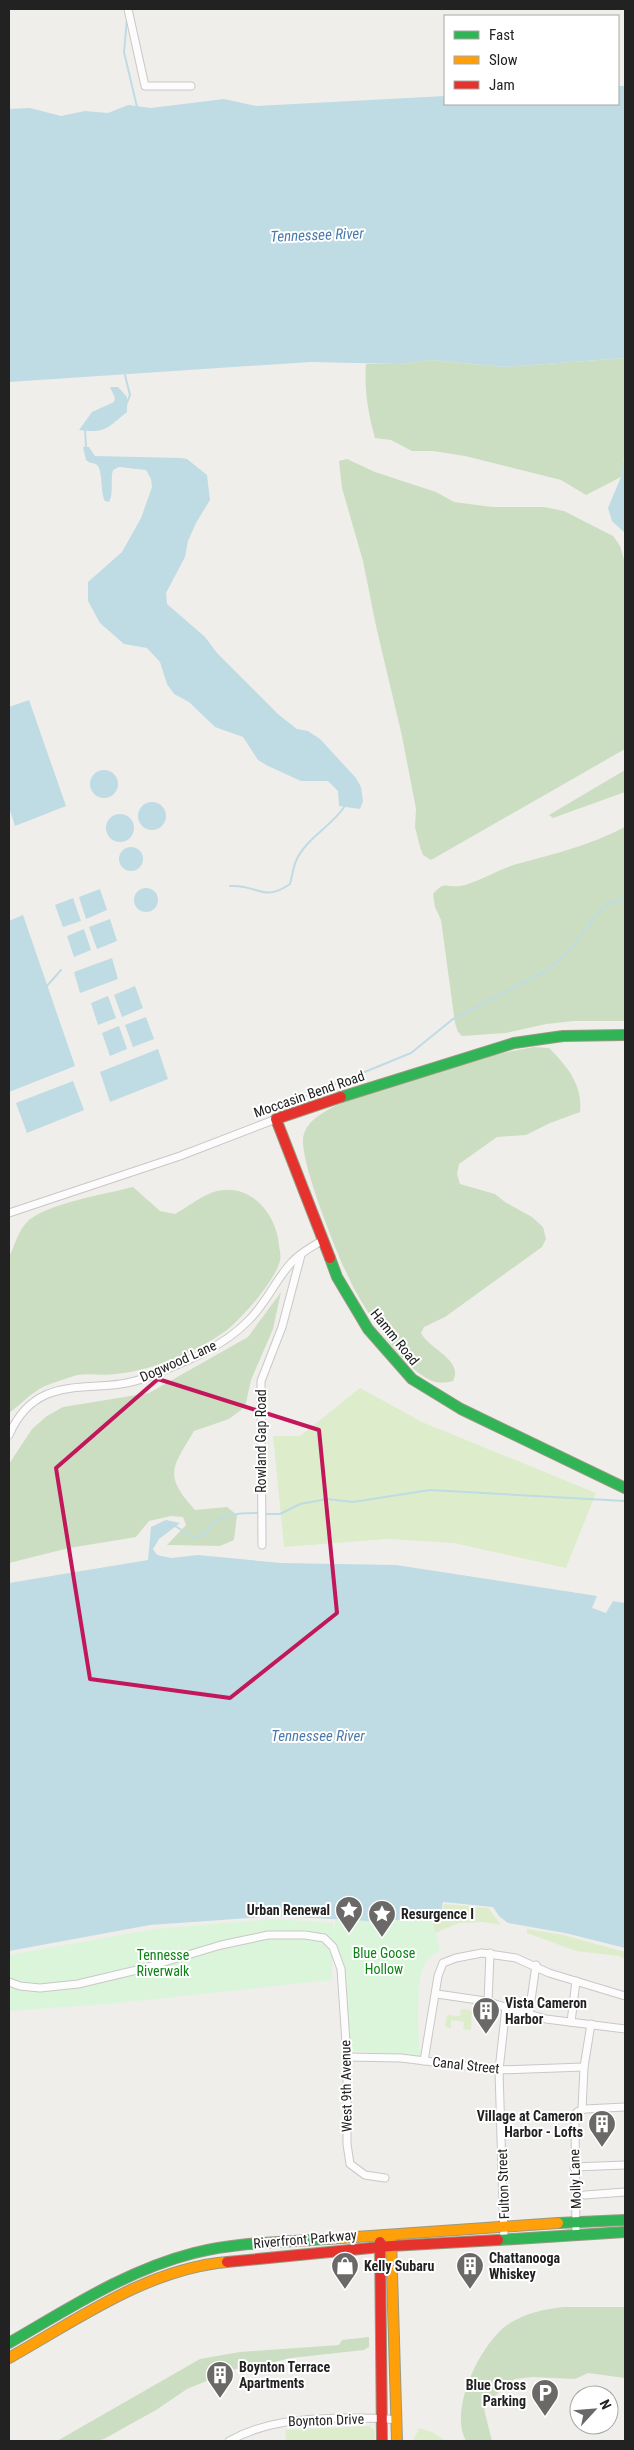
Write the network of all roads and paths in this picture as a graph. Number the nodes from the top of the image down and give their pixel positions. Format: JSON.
{"nodes":[{"id":1,"x":128,"y":9,"type":"edge"},
{"id":2,"x":190,"y":86,"type":"dead end"},
{"id":3,"x":625,"y":1035,"type":"edge"},
{"id":4,"x":276,"y":1119,"type":"junction"},
{"id":5,"x":9,"y":1213,"type":"edge"},
{"id":6,"x":323,"y":1240,"type":"junction"},
{"id":7,"x":301,"y":1254,"type":"junction"},
{"id":8,"x":9,"y":1435,"type":"edge"},
{"id":9,"x":625,"y":1488,"type":"edge"},
{"id":10,"x":262,"y":1545,"type":"dead end"},
{"id":11,"x":490,"y":1953,"type":"junction"},
{"id":12,"x":536,"y":1965,"type":"junction"},
{"id":13,"x":576,"y":1981,"type":"junction"},
{"id":14,"x":9,"y":1982,"type":"edge"},
{"id":15,"x":437,"y":1994,"type":"junction"},
{"id":16,"x":625,"y":1996,"type":"edge"},
{"id":17,"x":488,"y":2002,"type":"junction"},
{"id":18,"x":506,"y":2007,"type":"junction"},
{"id":19,"x":529,"y":2014,"type":"junction"},
{"id":20,"x":571,"y":2022,"type":"junction"},
{"id":21,"x":591,"y":2024,"type":"junction"},
{"id":22,"x":625,"y":2029,"type":"edge"},
{"id":23,"x":347,"y":2057,"type":"junction"},
{"id":24,"x":424,"y":2061,"type":"junction"},
{"id":25,"x":584,"y":2067,"type":"junction"},
{"id":26,"x":500,"y":2070,"type":"junction"},
{"id":27,"x":625,"y":2108,"type":"edge"},
{"id":28,"x":582,"y":2110,"type":"junction"},
{"id":29,"x":625,"y":2165,"type":"edge"},
{"id":30,"x":574,"y":2168,"type":"junction"},
{"id":31,"x":385,"y":2178,"type":"dead end"},
{"id":32,"x":625,"y":2192,"type":"edge"},
{"id":33,"x":585,"y":2196,"type":"dead end"},
{"id":34,"x":625,"y":2220,"type":"edge"},
{"id":35,"x":576,"y":2222,"type":"junction"},
{"id":36,"x":504,"y":2226,"type":"junction"},
{"id":37,"x":625,"y":2232,"type":"edge"},
{"id":38,"x":386,"y":2234,"type":"junction"},
{"id":39,"x":576,"y":2235,"type":"junction"},
{"id":40,"x":504,"y":2239,"type":"junction"},
{"id":41,"x":391,"y":2246,"type":"junction"},
{"id":42,"x":379,"y":2247,"type":"junction"},
{"id":43,"x":196,"y":2254,"type":"junction"},
{"id":44,"x":197,"y":2265,"type":"junction"},
{"id":45,"x":9,"y":2343,"type":"edge"},
{"id":46,"x":9,"y":2358,"type":"edge"},
{"id":47,"x":382,"y":2418,"type":"junction"},
{"id":48,"x":397,"y":2420,"type":"junction"},
{"id":49,"x":230,"y":2441,"type":"edge"},
{"id":50,"x":382,"y":2441,"type":"edge"},
{"id":51,"x":397,"y":2441,"type":"edge"}],
"edges":[{"from":1,"to":2,"type":"street"},
{"from":3,"to":4,"type":"main road","name":"Moccasin Bend Road"},
{"from":4,"to":5,"type":"street","name":"Moccasin Bend Road"},
{"from":4,"to":6,"type":"main road","name":"Hamm Road"},
{"from":6,"to":7,"type":"street","name":"Dogwood Lane"},
{"from":6,"to":9,"type":"main road","name":"Hamm Road"},
{"from":7,"to":8,"type":"street","name":"Dogwood Lane"},
{"from":7,"to":10,"type":"street","name":"Rowland Gap Road"},
{"from":11,"to":12,"type":"street"},
{"from":11,"to":15,"type":"street"},
{"from":11,"to":17,"type":"street"},
{"from":12,"to":13,"type":"street"},
{"from":12,"to":19,"type":"street"},
{"from":13,"to":16,"type":"street"},
{"from":13,"to":20,"type":"street"},
{"from":14,"to":23,"type":"street","name":"West 9th Avenue"},
{"from":15,"to":17,"type":"street"},
{"from":15,"to":24,"type":"street"},
{"from":17,"to":18,"type":"street"},
{"from":18,"to":19,"type":"street"},
{"from":18,"to":26,"type":"street","name":"Fulton Street"},
{"from":19,"to":20,"type":"street"},
{"from":20,"to":21,"type":"street"},
{"from":21,"to":22,"type":"street"},
{"from":21,"to":25,"type":"street"},
{"from":23,"to":24,"type":"street","name":"Canal Street"},
{"from":23,"to":31,"type":"street","name":"West 9th Avenue"},
{"from":24,"to":26,"type":"street","name":"Canal Street"},
{"from":25,"to":26,"type":"street","name":"Canal Street"},
{"from":25,"to":28,"type":"street"},
{"from":26,"to":36,"type":"street","name":"Fulton Street"},
{"from":27,"to":28,"type":"street"},
{"from":28,"to":30,"type":"street","name":"Molly Lane"},
{"from":29,"to":30,"type":"street"},
{"from":30,"to":35,"type":"street","name":"Molly Lane"},
{"from":32,"to":33,"type":"street"},
{"from":34,"to":35,"type":"main road","name":"Riverfront Parkway"},
{"from":35,"to":36,"type":"main road","name":"Riverfront Parkway"},
{"from":35,"to":39,"type":"street","name":"Molly Lane"},
{"from":36,"to":38,"type":"main road","name":"Riverfront Parkway"},
{"from":36,"to":40,"type":"street","name":"Fulton Street"},
{"from":37,"to":39,"type":"main road","name":"Riverfront Parkway"},
{"from":38,"to":41,"type":"main road"},
{"from":38,"to":42,"type":"main road"},
{"from":38,"to":43,"type":"main road","name":"Riverfront Parkway"},
{"from":39,"to":40,"type":"main road","name":"Riverfront Parkway"},
{"from":40,"to":41,"type":"main road","name":"Riverfront Parkway"},
{"from":41,"to":42,"type":"main road","name":"Riverfront Parkway"},
{"from":41,"to":48,"type":"main road"},
{"from":42,"to":44,"type":"main road","name":"Riverfront Parkway"},
{"from":42,"to":47,"type":"main road"},
{"from":43,"to":44,"type":"street"},
{"from":43,"to":45,"type":"main road","name":"Riverfront Parkway"},
{"from":44,"to":46,"type":"main road","name":"Riverfront Parkway"},
{"from":47,"to":48,"type":"street","name":"Boynton Drive"},
{"from":47,"to":49,"type":"street","name":"Boynton Drive"},
{"from":47,"to":50,"type":"main road"},
{"from":48,"to":51,"type":"main road"}]}
